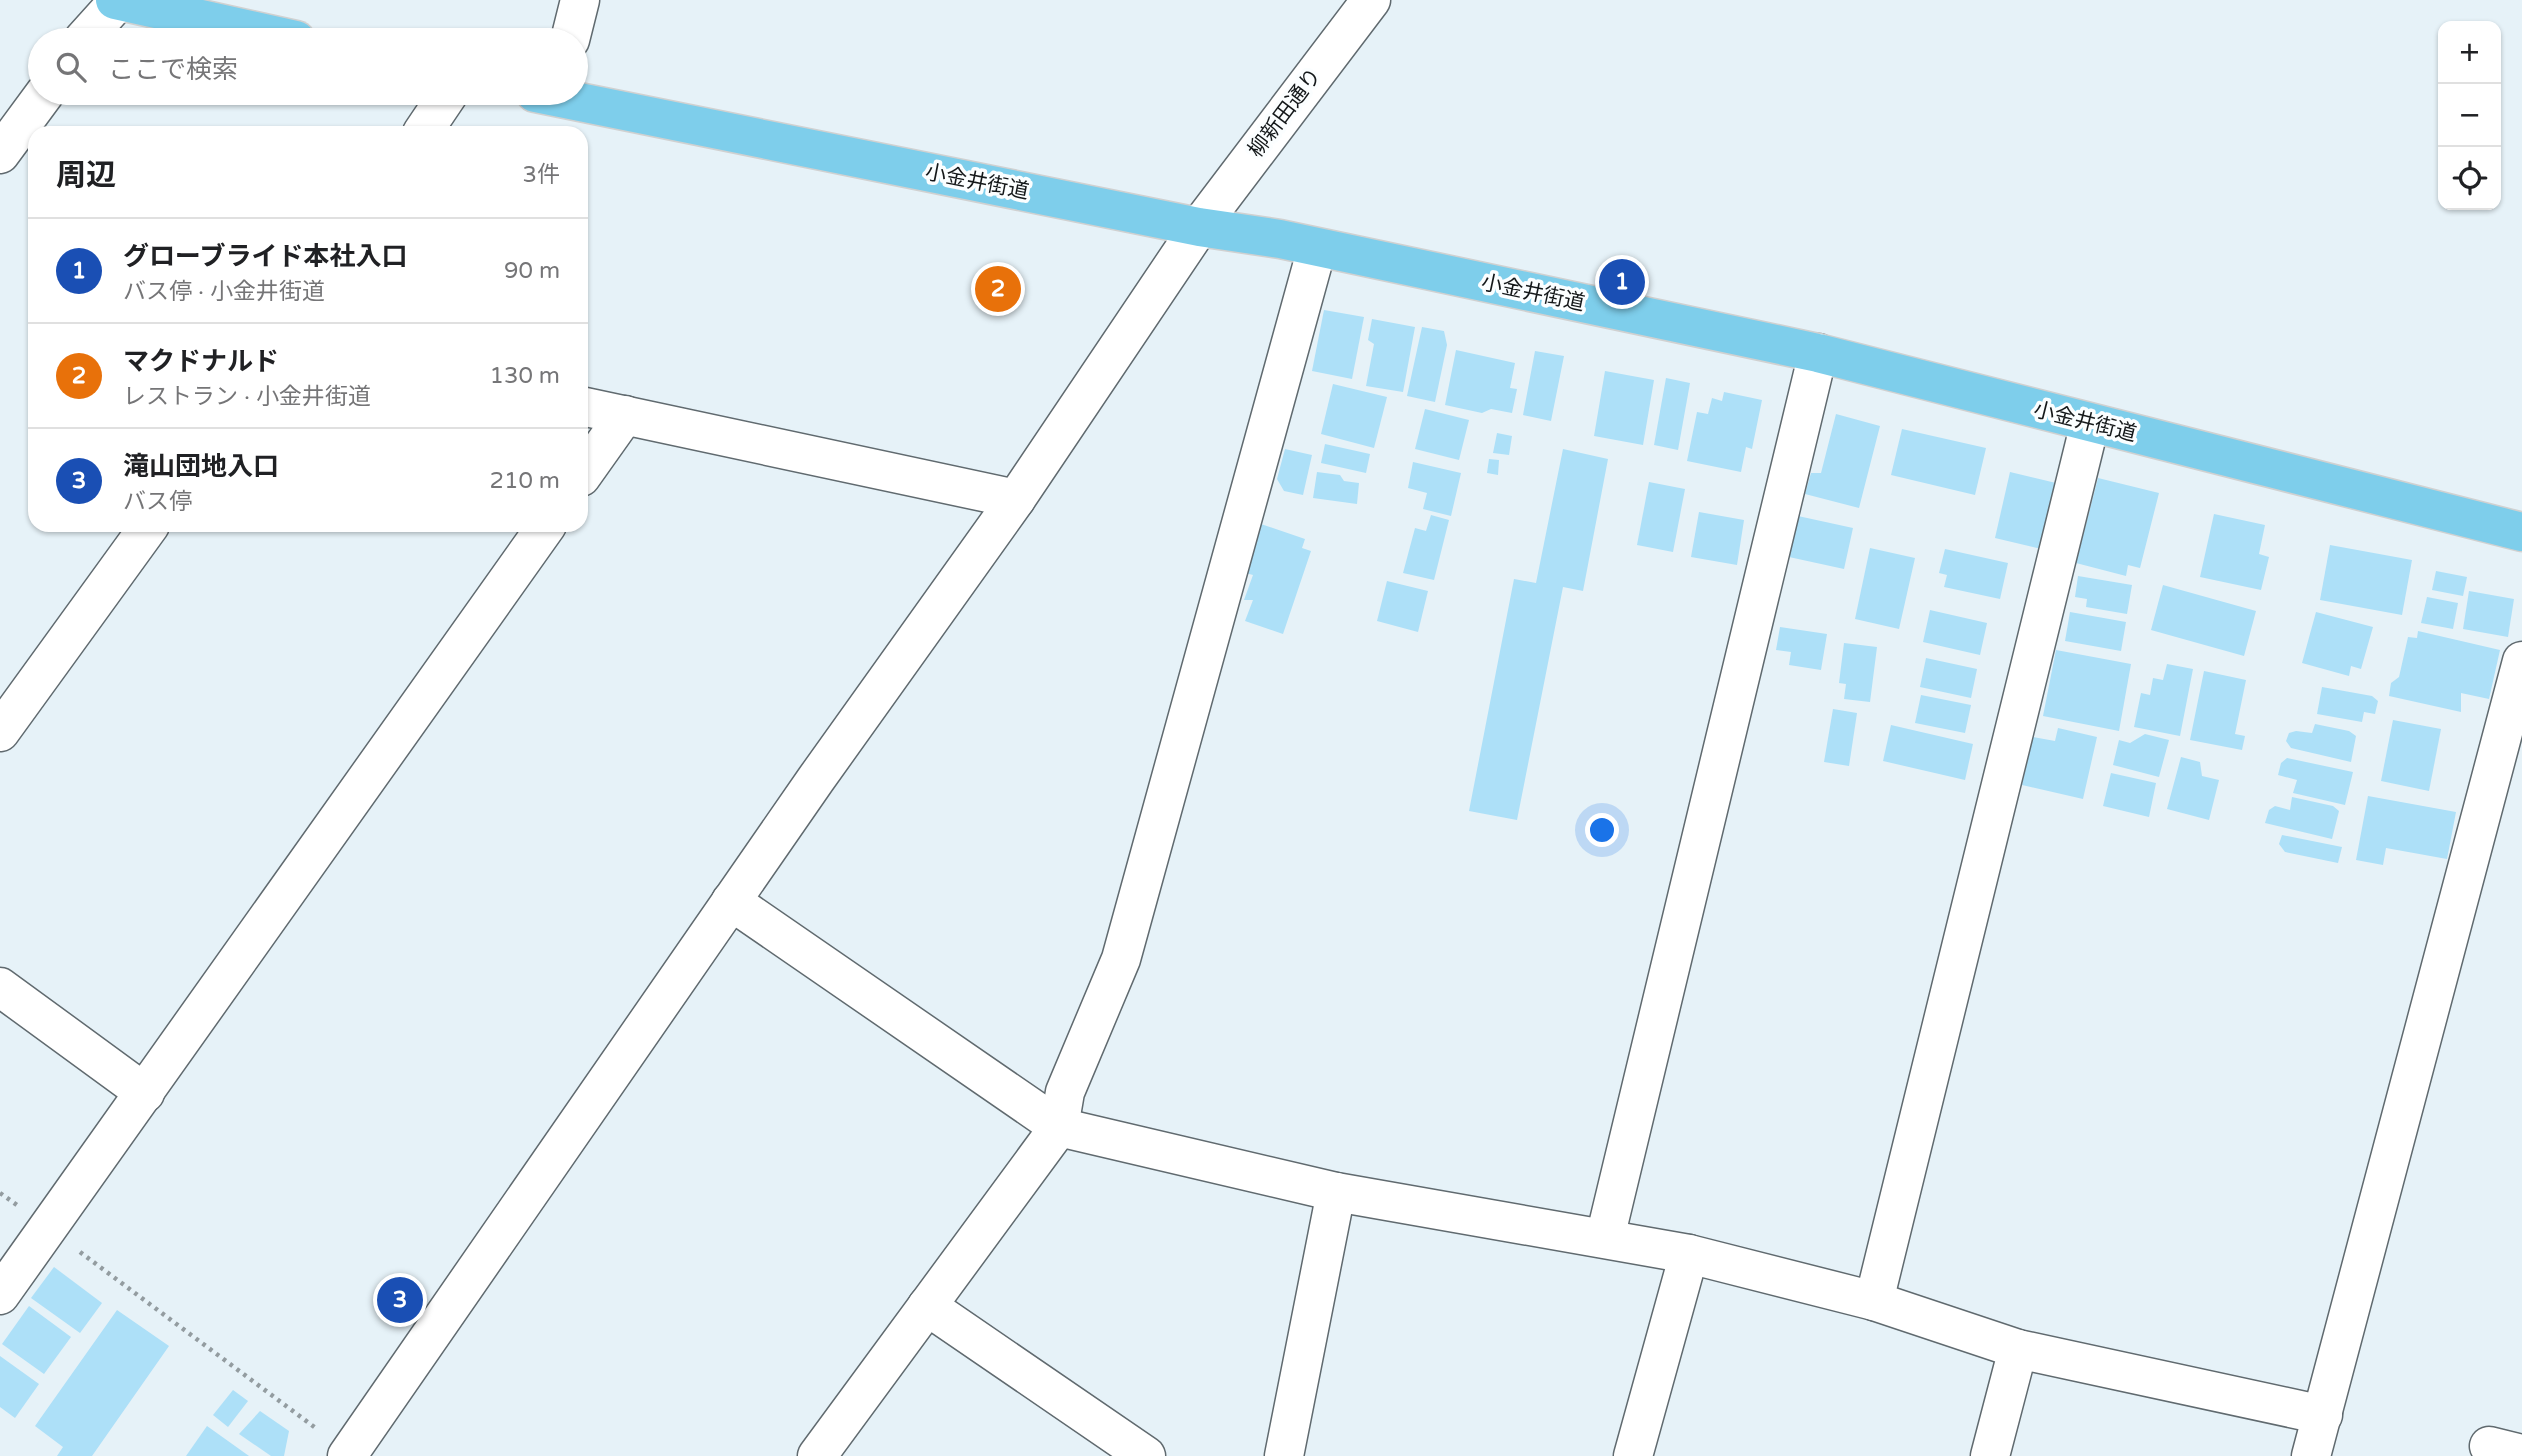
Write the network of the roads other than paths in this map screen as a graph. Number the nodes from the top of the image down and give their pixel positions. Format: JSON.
{"nodes":[{"id":1,"x":118,"y":0,"type":"edge"},
{"id":2,"x":580,"y":0,"type":"edge"},
{"id":3,"x":1371,"y":0,"type":"edge"},
{"id":4,"x":94,"y":28,"type":"edge"},
{"id":5,"x":243,"y":28,"type":"edge"},
{"id":6,"x":573,"y":28,"type":"edge"},
{"id":7,"x":588,"y":102,"type":"edge"},
{"id":8,"x":36,"y":105,"type":"edge"},
{"id":9,"x":441,"y":105,"type":"edge"},
{"id":10,"x":427,"y":126,"type":"edge"},
{"id":11,"x":0,"y":154,"type":"edge"},
{"id":12,"x":1199,"y":227,"type":"junction"},
{"id":13,"x":1317,"y":248,"type":"junction"},
{"id":14,"x":1818,"y":353,"type":"junction"},
{"id":15,"x":588,"y":407,"type":"edge"},
{"id":16,"x":625,"y":415,"type":"junction"},
{"id":17,"x":2090,"y":423,"type":"junction"},
{"id":18,"x":588,"y":467,"type":"edge"},
{"id":19,"x":1016,"y":499,"type":"junction"},
{"id":20,"x":145,"y":532,"type":"edge"},
{"id":21,"x":542,"y":532,"type":"edge"},
{"id":22,"x":2522,"y":532,"type":"edge"},
{"id":23,"x":2522,"y":661,"type":"edge"},
{"id":24,"x":0,"y":732,"type":"edge"},
{"id":25,"x":731,"y":901,"type":"junction"},
{"id":26,"x":0,"y":987,"type":"edge"},
{"id":27,"x":145,"y":1093,"type":"junction"},
{"id":28,"x":1059,"y":1127,"type":"junction"},
{"id":29,"x":1336,"y":1192,"type":"junction"},
{"id":30,"x":1605,"y":1238,"type":"junction"},
{"id":31,"x":1689,"y":1254,"type":"junction"},
{"id":32,"x":0,"y":1295,"type":"edge"},
{"id":33,"x":1874,"y":1301,"type":"junction"},
{"id":34,"x":926,"y":1306,"type":"junction"},
{"id":35,"x":2018,"y":1349,"type":"junction"},
{"id":36,"x":2323,"y":1415,"type":"junction"},
{"id":37,"x":348,"y":1454,"type":"edge"},
{"id":38,"x":817,"y":1456,"type":"edge"},
{"id":39,"x":1146,"y":1456,"type":"edge"},
{"id":40,"x":1284,"y":1456,"type":"edge"},
{"id":41,"x":1633,"y":1456,"type":"edge"},
{"id":42,"x":1990,"y":1456,"type":"edge"},
{"id":43,"x":2311,"y":1456,"type":"edge"}],
"edges":[{"from":1,"to":4,"type":"street"},
{"from":1,"to":5,"type":"main road"},
{"from":2,"to":6,"type":"street"},
{"from":3,"to":12,"type":"street","name":"柳新田通り"},
{"from":7,"to":12,"type":"main road","name":"小金井街道"},
{"from":8,"to":11,"type":"street"},
{"from":9,"to":10,"type":"street"},
{"from":12,"to":13,"type":"main road","name":"小金井街道"},
{"from":12,"to":19,"type":"street","name":"柳新田通り"},
{"from":13,"to":14,"type":"main road","name":"小金井街道"},
{"from":13,"to":28,"type":"street"},
{"from":14,"to":17,"type":"main road","name":"小金井街道"},
{"from":14,"to":30,"type":"street"},
{"from":15,"to":16,"type":"street"},
{"from":16,"to":18,"type":"street"},
{"from":16,"to":19,"type":"street"},
{"from":17,"to":22,"type":"main road","name":"小金井街道"},
{"from":17,"to":33,"type":"street"},
{"from":19,"to":25,"type":"street","name":"柳新田通り"},
{"from":20,"to":24,"type":"street"},
{"from":21,"to":27,"type":"street"},
{"from":23,"to":36,"type":"street"},
{"from":25,"to":28,"type":"street"},
{"from":25,"to":37,"type":"street","name":"柳新田通り"},
{"from":26,"to":27,"type":"street"},
{"from":27,"to":32,"type":"street"},
{"from":28,"to":29,"type":"street"},
{"from":28,"to":34,"type":"street"},
{"from":29,"to":30,"type":"street"},
{"from":29,"to":40,"type":"street"},
{"from":30,"to":31,"type":"street"},
{"from":31,"to":33,"type":"street"},
{"from":31,"to":41,"type":"street"},
{"from":33,"to":35,"type":"street"},
{"from":34,"to":38,"type":"street"},
{"from":34,"to":39,"type":"street"},
{"from":35,"to":36,"type":"street"},
{"from":35,"to":42,"type":"street"},
{"from":36,"to":43,"type":"street"}]}
